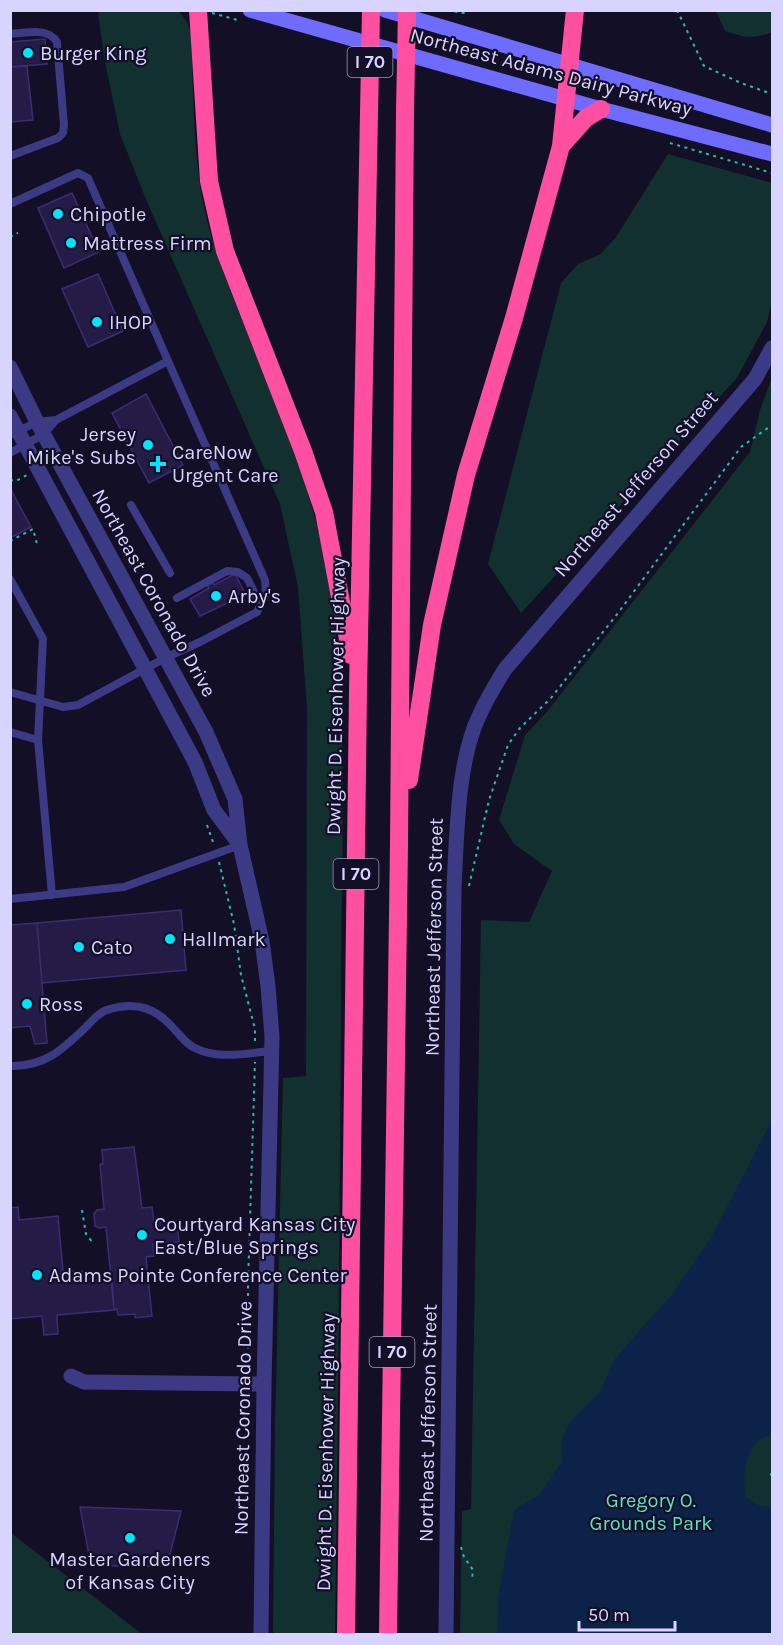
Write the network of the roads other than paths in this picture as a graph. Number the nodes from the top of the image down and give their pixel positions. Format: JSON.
{"nodes":[{"id":1,"x":198,"y":10,"type":"edge"},
{"id":2,"x":250,"y":10,"type":"edge"},
{"id":3,"x":371,"y":10,"type":"edge"},
{"id":4,"x":385,"y":10,"type":"edge"},
{"id":5,"x":407,"y":10,"type":"edge"},
{"id":6,"x":575,"y":10,"type":"edge"},
{"id":7,"x":10,"y":34,"type":"edge"},
{"id":8,"x":570,"y":65,"type":"junction"},
{"id":9,"x":566,"y":99,"type":"junction"},
{"id":10,"x":601,"y":109,"type":"junction"},
{"id":11,"x":772,"y":125,"type":"edge"},
{"id":12,"x":561,"y":146,"type":"junction"},
{"id":13,"x":772,"y":154,"type":"edge"},
{"id":14,"x":10,"y":156,"type":"edge"},
{"id":15,"x":10,"y":201,"type":"edge"},
{"id":16,"x":772,"y":348,"type":"edge"},
{"id":17,"x":168,"y":361,"type":"junction"},
{"id":18,"x":10,"y":367,"type":"edge"},
{"id":19,"x":10,"y":416,"type":"edge"},
{"id":20,"x":56,"y":420,"type":"junction"},
{"id":21,"x":41,"y":428,"type":"junction"},
{"id":22,"x":18,"y":437,"type":"edge"},
{"id":23,"x":10,"y":453,"type":"edge"},
{"id":24,"x":130,"y":505,"type":"dead end"},
{"id":25,"x":170,"y":573,"type":"dead end"},
{"id":26,"x":10,"y":579,"type":"edge"},
{"id":27,"x":177,"y":598,"type":"dead end"},
{"id":28,"x":261,"y":606,"type":"junction"},
{"id":29,"x":166,"y":657,"type":"junction"},
{"id":30,"x":146,"y":669,"type":"junction"},
{"id":31,"x":358,"y":691,"type":"junction"},
{"id":32,"x":10,"y":693,"type":"edge"},
{"id":33,"x":40,"y":701,"type":"junction"},
{"id":34,"x":10,"y":732,"type":"edge"},
{"id":35,"x":38,"y":740,"type":"junction"},
{"id":36,"x":399,"y":844,"type":"junction"},
{"id":37,"x":240,"y":845,"type":"junction"},
{"id":38,"x":52,"y":895,"type":"junction"},
{"id":39,"x":10,"y":899,"type":"edge"},
{"id":40,"x":272,"y":1051,"type":"junction"},
{"id":41,"x":10,"y":1066,"type":"edge"},
{"id":42,"x":71,"y":1376,"type":"dead end"},
{"id":43,"x":264,"y":1384,"type":"junction"},
{"id":44,"x":261,"y":1635,"type":"edge"},
{"id":45,"x":346,"y":1635,"type":"edge"},
{"id":46,"x":388,"y":1635,"type":"edge"},
{"id":47,"x":447,"y":1635,"type":"edge"}],
"edges":[{"from":1,"to":31,"type":"highway"},
{"from":2,"to":9,"type":"main road","name":"Northeast Adams Dairy Parkway"},
{"from":3,"to":31,"type":"highway","name":"Dwight D. Eisenhower Highway","number":"I 70","bridge":true},
{"from":4,"to":8,"type":"main road","name":"Northeast Adams Dairy Parkway"},
{"from":5,"to":36,"type":"highway","number":"I 70","bridge":true},
{"from":6,"to":8,"type":"highway"},
{"from":7,"to":14,"type":"lane"},
{"from":8,"to":9,"type":"highway"},
{"from":8,"to":11,"type":"main road","name":"Northeast Adams Dairy Parkway"},
{"from":9,"to":10,"type":"main road","name":"Northeast Adams Dairy Parkway"},
{"from":9,"to":12,"type":"highway"},
{"from":10,"to":12,"type":"highway"},
{"from":10,"to":13,"type":"main road","name":"Northeast Adams Dairy Parkway"},
{"from":12,"to":36,"type":"highway"},
{"from":15,"to":17,"type":"lane"},
{"from":16,"to":47,"type":"street","name":"Northeast Jefferson Street"},
{"from":17,"to":20,"type":"lane"},
{"from":17,"to":28,"type":"lane"},
{"from":18,"to":21,"type":"street","name":"Northeast Coronado Drive"},
{"from":19,"to":22,"type":"street","name":"Northeast Coronado Drive"},
{"from":20,"to":21,"type":"lane"},
{"from":20,"to":21,"type":"lane"},
{"from":21,"to":22,"type":"lane"},
{"from":21,"to":22,"type":"lane"},
{"from":21,"to":29,"type":"street","name":"Northeast Coronado Drive"},
{"from":22,"to":23,"type":"lane"},
{"from":22,"to":30,"type":"street","name":"Northeast Coronado Drive"},
{"from":24,"to":25,"type":"lane"},
{"from":26,"to":33,"type":"lane"},
{"from":27,"to":28,"type":"lane"},
{"from":28,"to":29,"type":"lane"},
{"from":29,"to":30,"type":"lane"},
{"from":29,"to":37,"type":"street","name":"Northeast Coronado Drive"},
{"from":30,"to":33,"type":"lane"},
{"from":30,"to":37,"type":"street","name":"Northeast Coronado Drive"},
{"from":31,"to":45,"type":"highway","name":"Dwight D. Eisenhower Highway","number":"I 70"},
{"from":32,"to":33,"type":"lane"},
{"from":33,"to":35,"type":"lane"},
{"from":34,"to":35,"type":"lane"},
{"from":35,"to":38,"type":"lane"},
{"from":36,"to":46,"type":"highway","number":"I 70"},
{"from":37,"to":38,"type":"lane"},
{"from":37,"to":40,"type":"street","name":"Northeast Coronado Drive"},
{"from":38,"to":39,"type":"lane"},
{"from":40,"to":41,"type":"lane"},
{"from":40,"to":43,"type":"street","name":"Northeast Coronado Drive"},
{"from":42,"to":43,"type":"street"},
{"from":43,"to":44,"type":"street","name":"Northeast Coronado Drive"}]}
